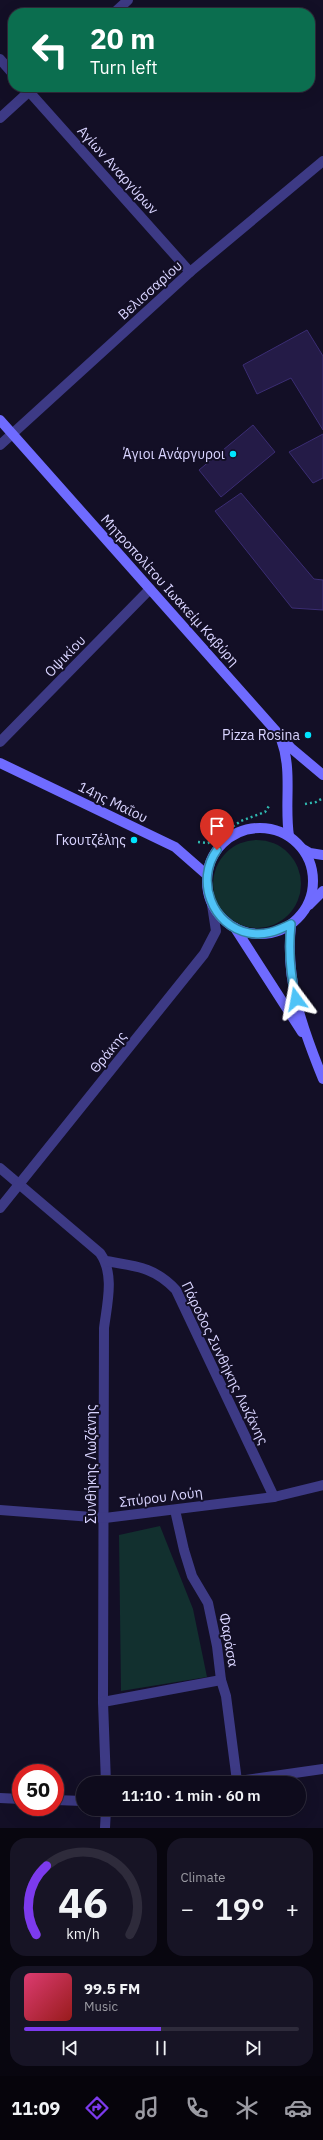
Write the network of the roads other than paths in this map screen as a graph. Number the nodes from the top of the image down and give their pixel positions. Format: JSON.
{"nodes":[{"id":1,"x":128,"y":0,"type":"edge"},
{"id":2,"x":119,"y":8,"type":"edge"},
{"id":3,"x":0,"y":60,"type":"edge"},
{"id":4,"x":8,"y":69,"type":"edge"},
{"id":5,"x":25,"y":92,"type":"edge"},
{"id":6,"x":32,"y":92,"type":"edge"},
{"id":7,"x":0,"y":118,"type":"edge"},
{"id":8,"x":323,"y":161,"type":"edge"},
{"id":9,"x":190,"y":272,"type":"junction"},
{"id":10,"x":0,"y":420,"type":"edge"},
{"id":11,"x":12,"y":434,"type":"junction"},
{"id":12,"x":0,"y":445,"type":"edge"},
{"id":13,"x":150,"y":589,"type":"junction"},
{"id":14,"x":279,"y":734,"type":"junction"},
{"id":15,"x":0,"y":742,"type":"edge"},
{"id":16,"x":0,"y":763,"type":"edge"},
{"id":17,"x":323,"y":775,"type":"edge"},
{"id":18,"x":289,"y":836,"type":"junction"},
{"id":19,"x":303,"y":849,"type":"junction"},
{"id":20,"x":323,"y":855,"type":"edge"},
{"id":21,"x":207,"y":875,"type":"junction"},
{"id":22,"x":323,"y":891,"type":"edge"},
{"id":23,"x":212,"y":905,"type":"junction"},
{"id":24,"x":305,"y":909,"type":"junction"},
{"id":25,"x":291,"y":924,"type":"junction"},
{"id":26,"x":235,"y":928,"type":"junction"},
{"id":27,"x":308,"y":1042,"type":"junction"},
{"id":28,"x":323,"y":1078,"type":"edge"},
{"id":29,"x":0,"y":1168,"type":"edge"},
{"id":30,"x":19,"y":1185,"type":"junction"},
{"id":31,"x":0,"y":1208,"type":"edge"},
{"id":32,"x":106,"y":1261,"type":"junction"},
{"id":33,"x":323,"y":1485,"type":"edge"},
{"id":34,"x":274,"y":1497,"type":"junction"},
{"id":35,"x":0,"y":1510,"type":"edge"},
{"id":36,"x":175,"y":1510,"type":"junction"},
{"id":37,"x":105,"y":1518,"type":"junction"},
{"id":38,"x":221,"y":1680,"type":"junction"},
{"id":39,"x":103,"y":1702,"type":"junction"},
{"id":40,"x":323,"y":1769,"type":"edge"},
{"id":41,"x":106,"y":1776,"type":"edge"},
{"id":42,"x":236,"y":1776,"type":"edge"},
{"id":43,"x":273,"y":1776,"type":"edge"},
{"id":44,"x":0,"y":1798,"type":"edge"},
{"id":45,"x":12,"y":1799,"type":"edge"},
{"id":46,"x":64,"y":1800,"type":"edge"},
{"id":47,"x":76,"y":1801,"type":"edge"},
{"id":48,"x":106,"y":1816,"type":"edge"},
{"id":49,"x":105,"y":1828,"type":"edge"}],
"edges":[{"from":1,"to":2,"type":"street"},
{"from":3,"to":4,"type":"street"},
{"from":5,"to":7,"type":"street"},
{"from":6,"to":9,"type":"street","name":"Αγίων Αναργύρων"},
{"from":8,"to":9,"type":"street","name":"Βελισσαρίου"},
{"from":9,"to":11,"type":"street","name":"Βελισσαρίου"},
{"from":10,"to":11,"type":"main road","name":"Μητροπολίτου Ιωακείμ Καβύρη"},
{"from":11,"to":12,"type":"street","name":"Βελισσαρίου"},
{"from":11,"to":13,"type":"main road","name":"Μητροπολίτου Ιωακείμ Καβύρη"},
{"from":13,"to":14,"type":"main road","name":"Μητροπολίτου Ιωακείμ Καβύρη"},
{"from":13,"to":15,"type":"street","name":"Οψικίου"},
{"from":14,"to":17,"type":"main road","name":"Μητροπολίτου Ιωακείμ Καβύρη"},
{"from":14,"to":18,"type":"main road"},
{"from":16,"to":21,"type":"main road","name":"14ης Μαΐου"},
{"from":18,"to":19,"type":"main road"},
{"from":18,"to":21,"type":"main road"},
{"from":19,"to":20,"type":"main road"},
{"from":19,"to":24,"type":"main road"},
{"from":21,"to":23,"type":"main road"},
{"from":22,"to":24,"type":"main road"},
{"from":23,"to":26,"type":"main road"},
{"from":23,"to":30,"type":"street","name":"Θράκης"},
{"from":24,"to":25,"type":"main road"},
{"from":25,"to":26,"type":"main road"},
{"from":25,"to":27,"type":"main road"},
{"from":26,"to":27,"type":"main road"},
{"from":27,"to":28,"type":"main road"},
{"from":29,"to":30,"type":"street"},
{"from":30,"to":31,"type":"street","name":"Θράκης"},
{"from":30,"to":32,"type":"street"},
{"from":32,"to":34,"type":"street","name":"Πάροδος Συνθήκης Λωζάνης"},
{"from":32,"to":37,"type":"street","name":"Συνθήκης Λωζάνης"},
{"from":33,"to":34,"type":"street","name":"Σπύρου Λούη"},
{"from":34,"to":36,"type":"street","name":"Σπύρου Λούη"},
{"from":35,"to":37,"type":"street","name":"Σπύρου Λούη"},
{"from":36,"to":37,"type":"street","name":"Σπύρου Λούη"},
{"from":36,"to":38,"type":"street","name":"Φαράσα"},
{"from":37,"to":39,"type":"street","name":"Συνθήκης Λωζάνης"},
{"from":38,"to":39,"type":"street"},
{"from":38,"to":42,"type":"street","name":"Φαράσα"},
{"from":39,"to":41,"type":"street","name":"Συνθήκης Λωζάνης"},
{"from":40,"to":43,"type":"street"},
{"from":44,"to":45,"type":"street"},
{"from":46,"to":47,"type":"street"},
{"from":48,"to":49,"type":"street"}]}
